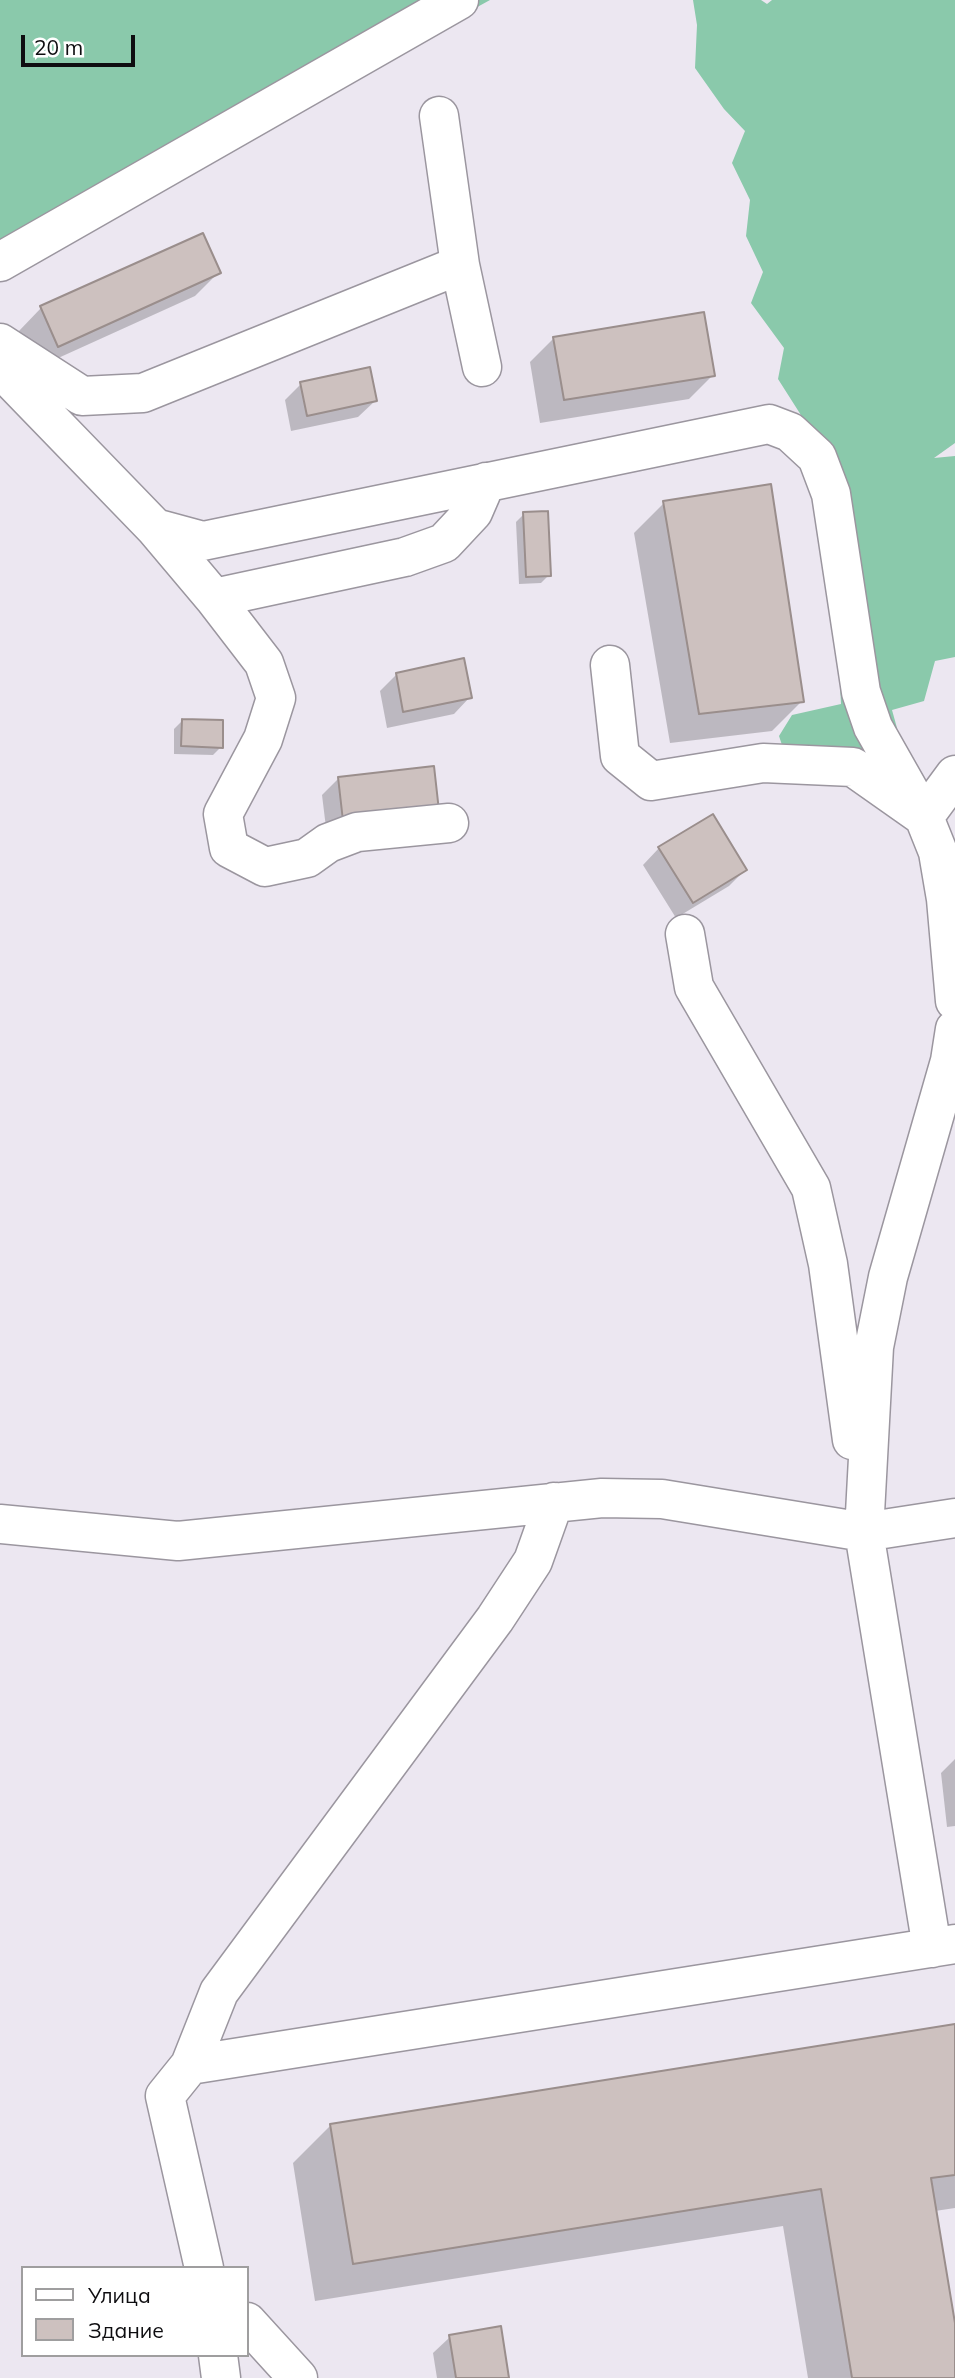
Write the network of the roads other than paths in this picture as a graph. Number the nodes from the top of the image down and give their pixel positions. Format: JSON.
{"nodes":[{"id":1,"x":459,"y":0,"type":"edge"},
{"id":2,"x":439,"y":116,"type":"dead end"},
{"id":3,"x":0,"y":262,"type":"edge"},
{"id":4,"x":460,"y":265,"type":"junction"},
{"id":5,"x":0,"y":343,"type":"edge"},
{"id":6,"x":482,"y":367,"type":"dead end"},
{"id":7,"x":0,"y":368,"type":"edge"},
{"id":8,"x":486,"y":482,"type":"junction"},
{"id":9,"x":155,"y":528,"type":"junction"},
{"id":10,"x":214,"y":597,"type":"junction"},
{"id":11,"x":610,"y":665,"type":"dead end"},
{"id":12,"x":955,"y":775,"type":"edge"},
{"id":13,"x":924,"y":817,"type":"junction"},
{"id":14,"x":449,"y":823,"type":"dead end"},
{"id":15,"x":685,"y":934,"type":"dead end"},
{"id":16,"x":955,"y":1001,"type":"edge"},
{"id":17,"x":955,"y":1029,"type":"edge"},
{"id":18,"x":554,"y":1502,"type":"junction"},
{"id":19,"x":955,"y":1518,"type":"edge"},
{"id":20,"x":0,"y":1524,"type":"edge"},
{"id":21,"x":864,"y":1532,"type":"junction"},
{"id":22,"x":944,"y":1946,"type":"edge"},
{"id":23,"x":190,"y":2065,"type":"junction"},
{"id":24,"x":204,"y":2266,"type":"edge"},
{"id":25,"x":248,"y":2323,"type":"edge"},
{"id":26,"x":218,"y":2357,"type":"edge"},
{"id":27,"x":221,"y":2378,"type":"edge"},
{"id":28,"x":298,"y":2378,"type":"edge"}],
"edges":[{"from":1,"to":3,"type":"lane"},
{"from":2,"to":4,"type":"lane"},
{"from":4,"to":5,"type":"lane"},
{"from":4,"to":6,"type":"lane"},
{"from":7,"to":9,"type":"lane"},
{"from":8,"to":9,"type":"lane"},
{"from":8,"to":10,"type":"lane"},
{"from":8,"to":13,"type":"lane"},
{"from":9,"to":10,"type":"lane"},
{"from":10,"to":14,"type":"lane"},
{"from":11,"to":13,"type":"lane"},
{"from":12,"to":13,"type":"lane"},
{"from":13,"to":16,"type":"lane"},
{"from":15,"to":21,"type":"lane"},
{"from":17,"to":21,"type":"lane"},
{"from":18,"to":20,"type":"lane"},
{"from":18,"to":21,"type":"lane"},
{"from":18,"to":23,"type":"lane"},
{"from":19,"to":21,"type":"lane"},
{"from":21,"to":22,"type":"lane"},
{"from":22,"to":23,"type":"lane"},
{"from":23,"to":24,"type":"lane"},
{"from":25,"to":28,"type":"lane"},
{"from":26,"to":27,"type":"lane"}]}
